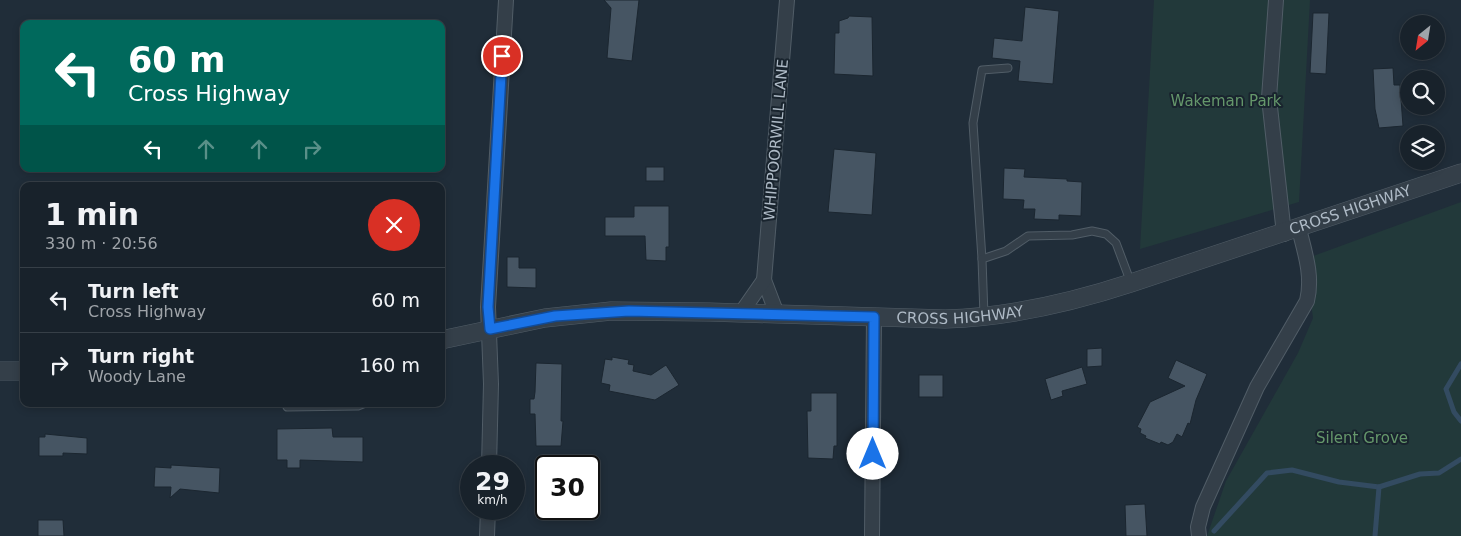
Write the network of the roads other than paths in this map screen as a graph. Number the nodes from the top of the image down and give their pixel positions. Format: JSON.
{"nodes":[{"id":1,"x":506,"y":0,"type":"edge"},
{"id":2,"x":787,"y":0,"type":"edge"},
{"id":3,"x":1276,"y":0,"type":"edge"},
{"id":4,"x":1008,"y":68,"type":"dead end"},
{"id":5,"x":1461,"y":174,"type":"edge"},
{"id":6,"x":1291,"y":231,"type":"junction"},
{"id":7,"x":982,"y":260,"type":"junction"},
{"id":8,"x":764,"y":280,"type":"junction"},
{"id":9,"x":1131,"y":283,"type":"junction"},
{"id":10,"x":741,"y":313,"type":"junction"},
{"id":11,"x":777,"y":314,"type":"junction"},
{"id":12,"x":874,"y":317,"type":"junction"},
{"id":13,"x":984,"y":317,"type":"junction"},
{"id":14,"x":490,"y":329,"type":"junction"},
{"id":15,"x":445,"y":339,"type":"edge"},
{"id":16,"x":0,"y":371,"type":"edge"},
{"id":17,"x":20,"y":371,"type":"edge"},
{"id":18,"x":489,"y":455,"type":"edge"},
{"id":19,"x":488,"y":520,"type":"edge"},
{"id":20,"x":487,"y":536,"type":"edge"},
{"id":21,"x":872,"y":536,"type":"edge"},
{"id":22,"x":1199,"y":536,"type":"edge"}],
"edges":[{"from":1,"to":14,"type":"street"},
{"from":2,"to":8,"type":"street","name":"WHIPPOORWILL LANE"},
{"from":3,"to":6,"type":"street"},
{"from":4,"to":7,"type":"lane"},
{"from":5,"to":6,"type":"street","name":"CROSS HIGHWAY"},
{"from":6,"to":9,"type":"street","name":"CROSS HIGHWAY"},
{"from":6,"to":22,"type":"street"},
{"from":7,"to":9,"type":"lane"},
{"from":7,"to":13,"type":"lane"},
{"from":8,"to":10,"type":"street"},
{"from":8,"to":11,"type":"street","name":"WHIPPOORWILL LANE"},
{"from":9,"to":13,"type":"street","name":"CROSS HIGHWAY"},
{"from":10,"to":11,"type":"street","name":"CROSS HIGHWAY"},
{"from":10,"to":14,"type":"street","name":"CROSS HIGHWAY"},
{"from":11,"to":12,"type":"street","name":"CROSS HIGHWAY"},
{"from":12,"to":13,"type":"street","name":"CROSS HIGHWAY"},
{"from":12,"to":21,"type":"street"},
{"from":14,"to":15,"type":"street","name":"CROSS HIGHWAY"},
{"from":14,"to":18,"type":"street"},
{"from":16,"to":17,"type":"street"},
{"from":19,"to":20,"type":"street"}]}
